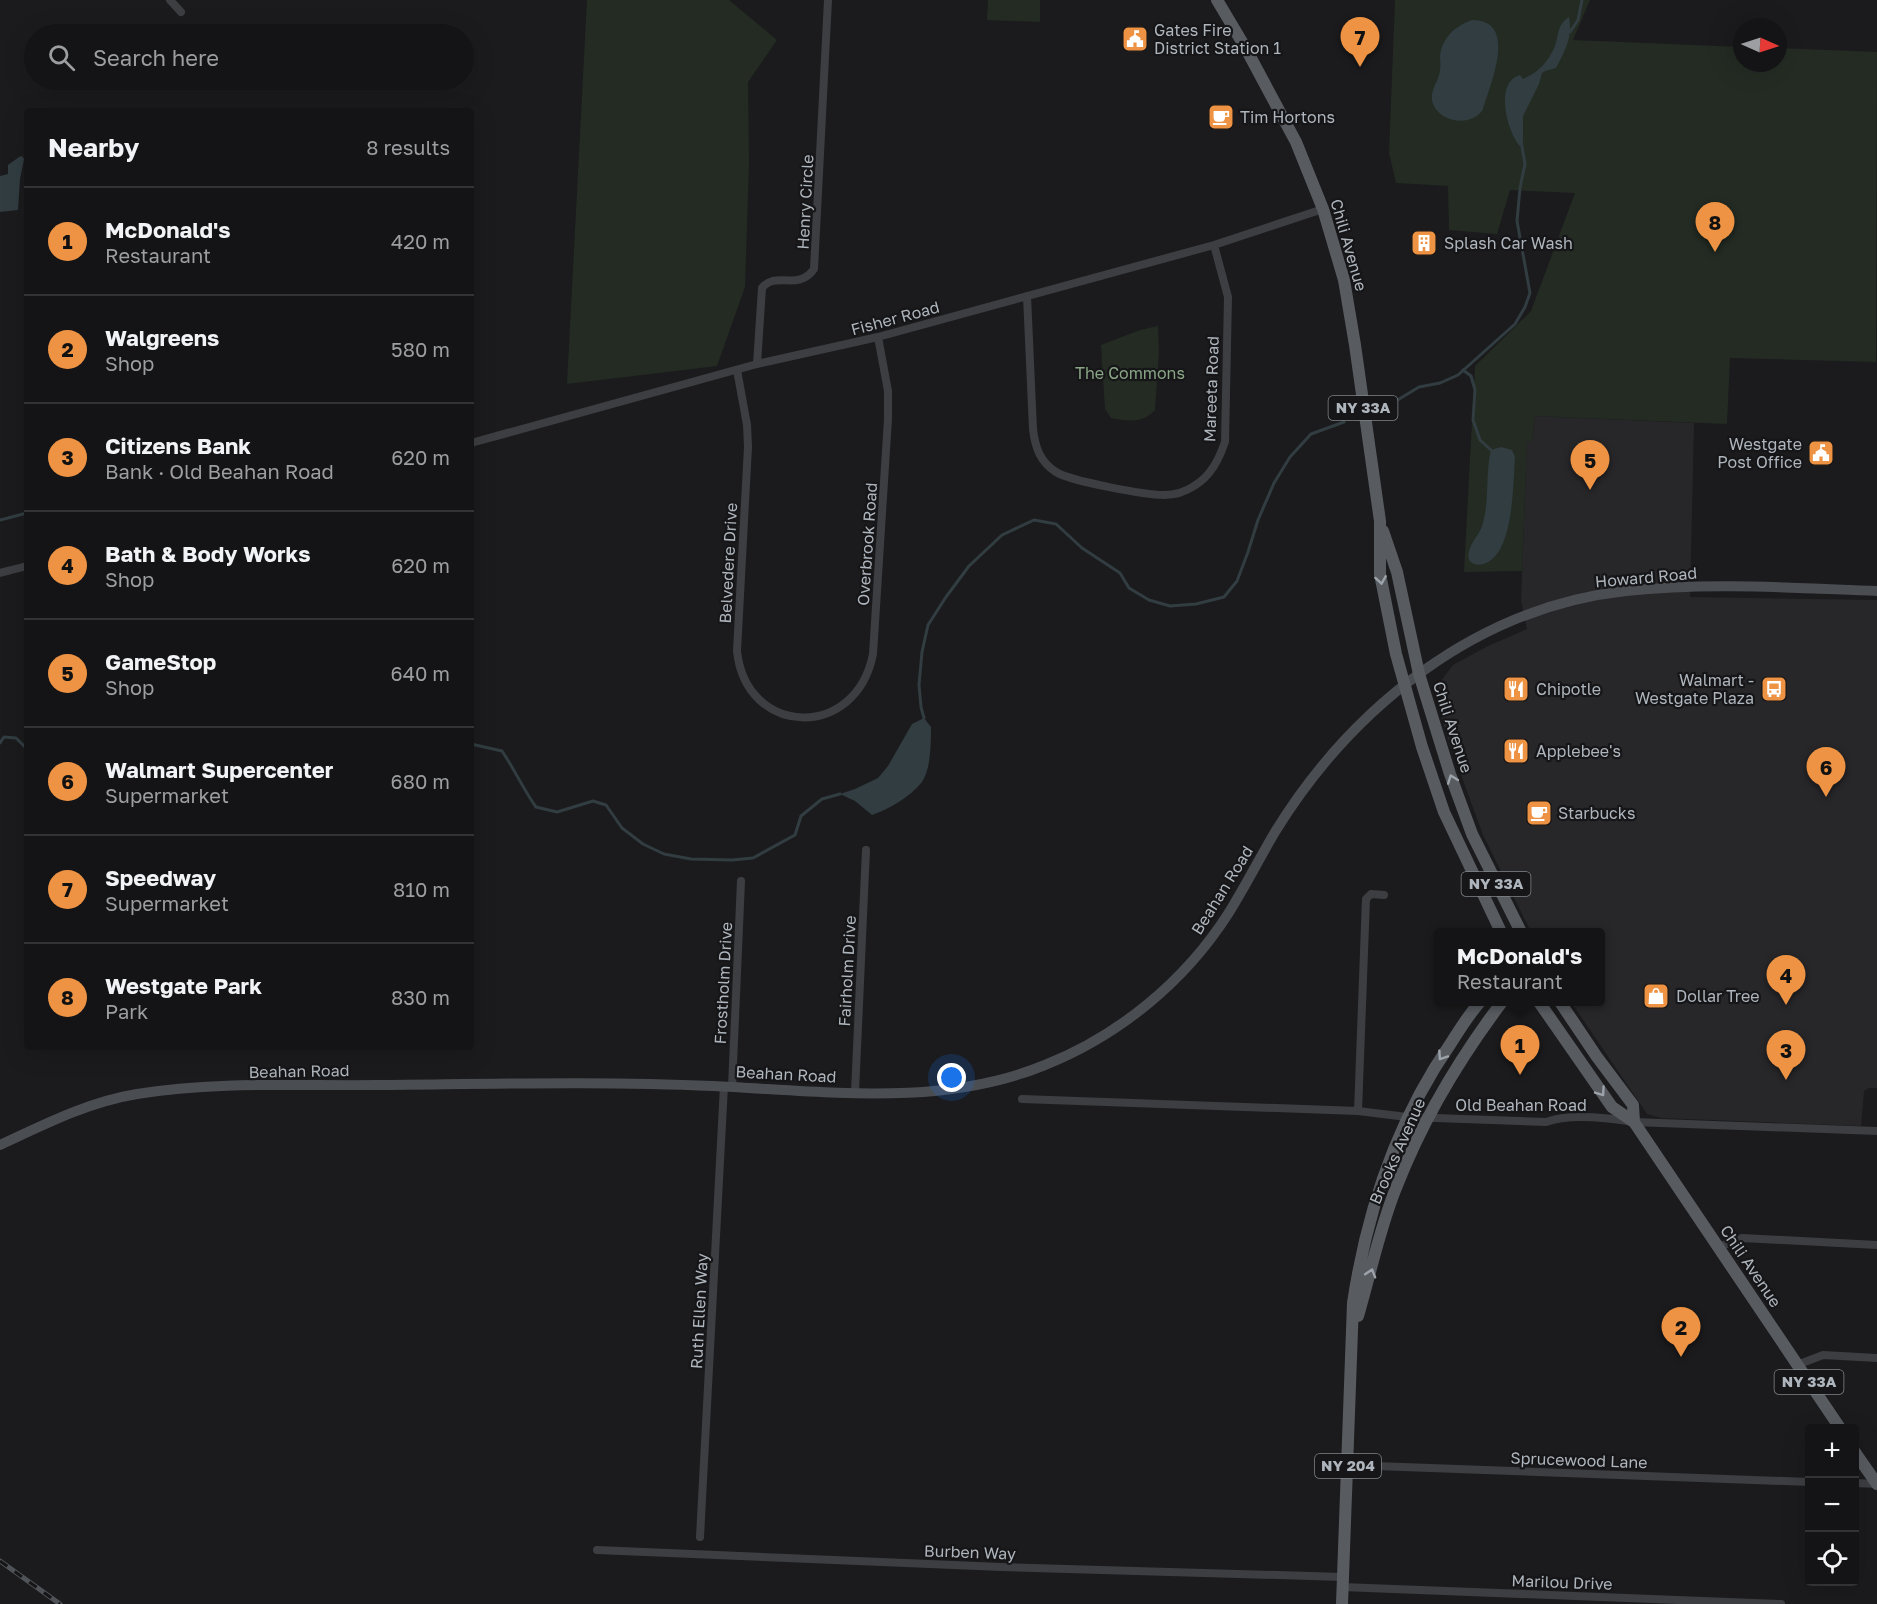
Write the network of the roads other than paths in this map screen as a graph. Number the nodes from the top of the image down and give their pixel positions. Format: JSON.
{"nodes":[{"id":1,"x":170,"y":0,"type":"edge"},
{"id":2,"x":828,"y":0,"type":"edge"},
{"id":3,"x":1217,"y":0,"type":"edge"},
{"id":4,"x":181,"y":12,"type":"dead end"},
{"id":5,"x":1323,"y":209,"type":"junction"},
{"id":6,"x":1214,"y":245,"type":"junction"},
{"id":7,"x":1027,"y":296,"type":"junction"},
{"id":8,"x":878,"y":337,"type":"junction"},
{"id":9,"x":757,"y":364,"type":"junction"},
{"id":10,"x":737,"y":370,"type":"junction"},
{"id":11,"x":474,"y":442,"type":"edge"},
{"id":12,"x":1380,"y":522,"type":"junction"},
{"id":13,"x":24,"y":567,"type":"edge"},
{"id":14,"x":0,"y":573,"type":"edge"},
{"id":15,"x":1877,"y":591,"type":"edge"},
{"id":16,"x":1419,"y":674,"type":"junction"},
{"id":17,"x":1404,"y":685,"type":"junction"},
{"id":18,"x":808,"y":717,"type":"joint"},
{"id":19,"x":866,"y":850,"type":"dead end"},
{"id":20,"x":741,"y":881,"type":"dead end"},
{"id":21,"x":1384,"y":895,"type":"dead end"},
{"id":22,"x":1489,"y":908,"type":"junction"},
{"id":23,"x":1491,"y":928,"type":"edge"},
{"id":24,"x":1499,"y":928,"type":"edge"},
{"id":25,"x":1519,"y":928,"type":"edge"},
{"id":26,"x":1477,"y":1006,"type":"edge"},
{"id":27,"x":1499,"y":1006,"type":"edge"},
{"id":28,"x":1542,"y":1006,"type":"edge"},
{"id":29,"x":1563,"y":1006,"type":"edge"},
{"id":30,"x":728,"y":1086,"type":"junction"},
{"id":31,"x":855,"y":1092,"type":"junction"},
{"id":32,"x":1022,"y":1099,"type":"dead end"},
{"id":33,"x":1358,"y":1111,"type":"junction"},
{"id":34,"x":1407,"y":1117,"type":"junction"},
{"id":35,"x":1428,"y":1117,"type":"junction"},
{"id":36,"x":1634,"y":1122,"type":"junction"},
{"id":37,"x":1877,"y":1131,"type":"edge"},
{"id":38,"x":0,"y":1145,"type":"edge"},
{"id":39,"x":1877,"y":1245,"type":"edge"},
{"id":40,"x":1719,"y":1247,"type":"junction"},
{"id":41,"x":1354,"y":1329,"type":"junction"},
{"id":42,"x":1877,"y":1358,"type":"edge"},
{"id":43,"x":1797,"y":1365,"type":"junction"},
{"id":44,"x":1837,"y":1424,"type":"edge"},
{"id":45,"x":1859,"y":1458,"type":"edge"},
{"id":46,"x":1348,"y":1465,"type":"junction"},
{"id":47,"x":1805,"y":1482,"type":"edge"},
{"id":48,"x":1859,"y":1483,"type":"edge"},
{"id":49,"x":1877,"y":1484,"type":"edge"},
{"id":50,"x":700,"y":1537,"type":"dead end"},
{"id":51,"x":597,"y":1550,"type":"dead end"},
{"id":52,"x":1343,"y":1582,"type":"junction"},
{"id":53,"x":1342,"y":1604,"type":"edge"},
{"id":54,"x":1781,"y":1604,"type":"edge"}],
"edges":[{"from":1,"to":4,"type":"street"},
{"from":2,"to":9,"type":"street","name":"Henry Circle"},
{"from":3,"to":5,"type":"main road","name":"Chili Avenue","number":"NY 33A"},
{"from":5,"to":6,"type":"street","name":"Fisher Road"},
{"from":5,"to":12,"type":"main road","name":"Chili Avenue","number":"NY 33A"},
{"from":6,"to":7,"type":"street","name":"Fisher Road"},
{"from":6,"to":7,"type":"street","name":"Mareeta Road"},
{"from":7,"to":8,"type":"street","name":"Fisher Road"},
{"from":8,"to":9,"type":"street","name":"Fisher Road"},
{"from":8,"to":18,"type":"street","name":"Overbrook Road"},
{"from":9,"to":10,"type":"street","name":"Fisher Road"},
{"from":10,"to":11,"type":"street","name":"Fisher Road"},
{"from":10,"to":18,"type":"street","name":"Belvedere Drive"},
{"from":12,"to":16,"type":"main road","name":"Chili Avenue","number":"NY 33A"},
{"from":12,"to":17,"type":"main road","name":"Chili Avenue","number":"NY 33A","one_way":true},
{"from":13,"to":14,"type":"street"},
{"from":15,"to":16,"type":"street","name":"Howard Road"},
{"from":16,"to":17,"type":"street","name":"Howard Road"},
{"from":25,"to":16,"type":"main road","name":"Chili Avenue","number":"NY 33A","one_way":true},
{"from":17,"to":22,"type":"main road","name":"Chili Avenue","number":"NY 33A"},
{"from":17,"to":31,"type":"street","name":"Beahan Road"},
{"from":19,"to":31,"type":"street","name":"Fairholm Drive"},
{"from":20,"to":30,"type":"street","name":"Frostholm Drive"},
{"from":21,"to":33,"type":"street"},
{"from":22,"to":23,"type":"main road"},
{"from":22,"to":24,"type":"main road","name":"Chili Avenue","number":"NY 33A"},
{"from":26,"to":34,"type":"main road","name":"Brooks Avenue","number":"NY 204","one_way":true},
{"from":27,"to":35,"type":"main road","name":"Brooks Avenue","number":"NY 204"},
{"from":28,"to":36,"type":"main road","name":"Chili Avenue","number":"NY 33A","one_way":true},
{"from":29,"to":36,"type":"main road","name":"Chili Avenue","number":"NY 33A"},
{"from":30,"to":31,"type":"street","name":"Beahan Road"},
{"from":30,"to":38,"type":"street","name":"Beahan Road"},
{"from":30,"to":50,"type":"street","name":"Ruth Ellen Way"},
{"from":32,"to":33,"type":"street","name":"Old Beahan Road"},
{"from":33,"to":34,"type":"street","name":"Old Beahan Road"},
{"from":34,"to":35,"type":"street","name":"Old Beahan Road"},
{"from":34,"to":41,"type":"main road","name":"Brooks Avenue","number":"NY 204"},
{"from":35,"to":36,"type":"street","name":"Old Beahan Road"},
{"from":41,"to":35,"type":"main road","name":"Brooks Avenue","number":"NY 204","one_way":true},
{"from":36,"to":37,"type":"street","name":"Old Beahan Road"},
{"from":36,"to":40,"type":"main road","name":"Chili Avenue","number":"NY 33A"},
{"from":39,"to":40,"type":"street"},
{"from":40,"to":43,"type":"main road","name":"Chili Avenue","number":"NY 33A"},
{"from":41,"to":46,"type":"main road","name":"Brooks Avenue","number":"NY 204"},
{"from":42,"to":43,"type":"street"},
{"from":43,"to":44,"type":"main road","name":"Chili Avenue","number":"NY 33A"},
{"from":45,"to":49,"type":"main road"},
{"from":46,"to":47,"type":"street","name":"Sprucewood Lane"},
{"from":46,"to":52,"type":"main road","name":"Brooks Avenue","number":"NY 204"},
{"from":48,"to":49,"type":"street"},
{"from":51,"to":52,"type":"street","name":"Burben Way"},
{"from":52,"to":53,"type":"main road","name":"Brooks Avenue","number":"NY 204"},
{"from":52,"to":54,"type":"street","name":"Marilou Drive"}]}
